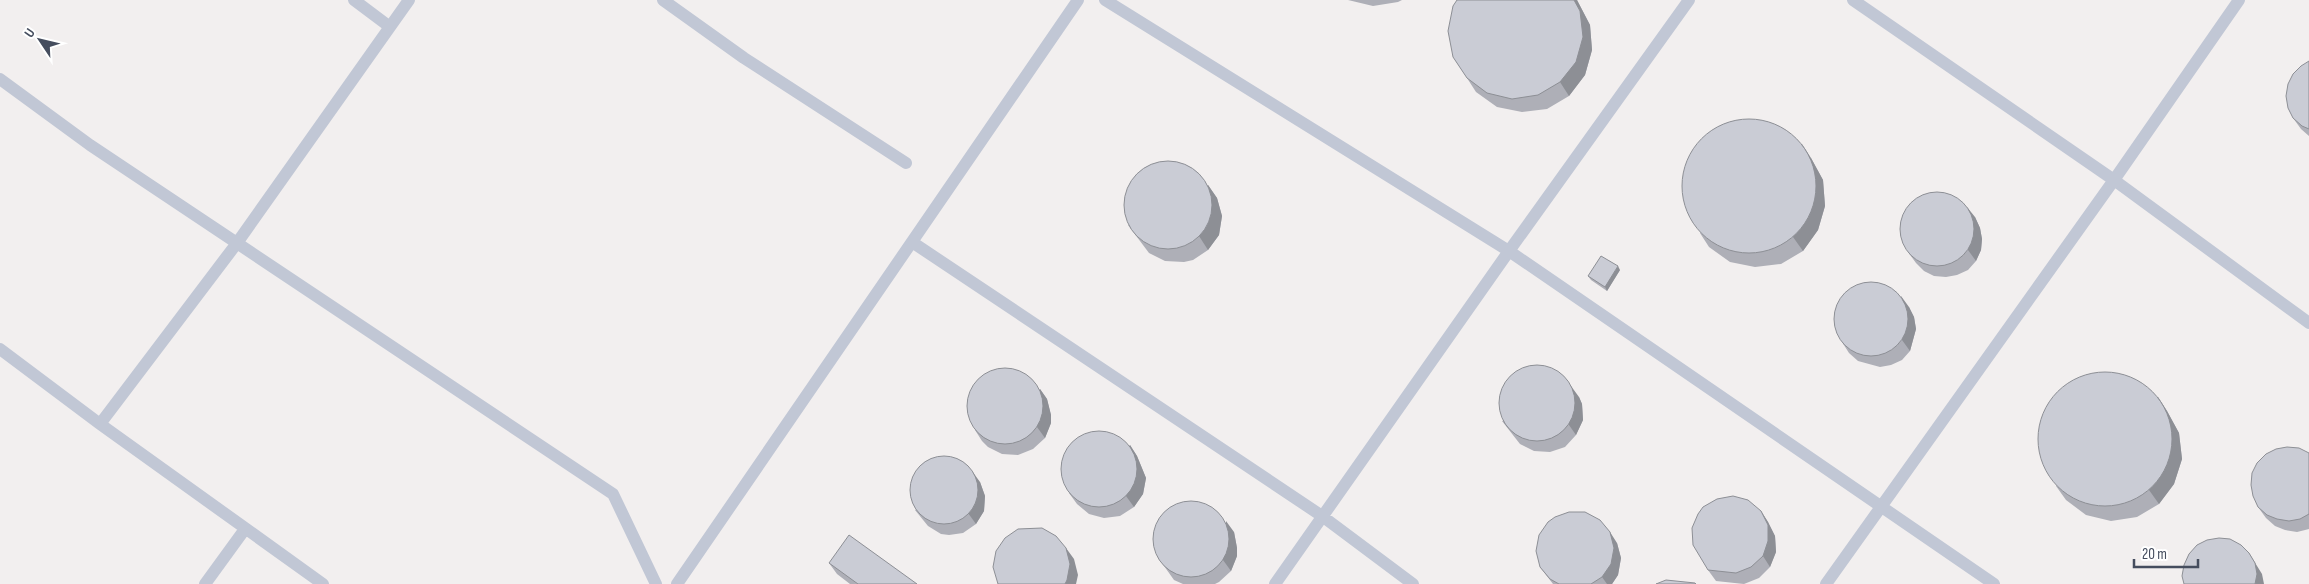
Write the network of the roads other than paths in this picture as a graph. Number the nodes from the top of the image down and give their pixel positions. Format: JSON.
{"nodes":[{"id":1,"x":354,"y":0,"type":"edge"},
{"id":2,"x":409,"y":0,"type":"edge"},
{"id":3,"x":663,"y":0,"type":"edge"},
{"id":4,"x":1078,"y":0,"type":"edge"},
{"id":5,"x":1105,"y":0,"type":"edge"},
{"id":6,"x":1689,"y":0,"type":"edge"},
{"id":7,"x":1853,"y":0,"type":"edge"},
{"id":8,"x":2239,"y":0,"type":"edge"},
{"id":9,"x":390,"y":27,"type":"junction"},
{"id":10,"x":0,"y":80,"type":"edge"},
{"id":11,"x":906,"y":163,"type":"dead end"},
{"id":12,"x":2114,"y":180,"type":"junction"},
{"id":13,"x":237,"y":242,"type":"junction"},
{"id":14,"x":912,"y":242,"type":"junction"},
{"id":15,"x":1509,"y":251,"type":"junction"},
{"id":16,"x":2309,"y":323,"type":"edge"},
{"id":17,"x":0,"y":349,"type":"edge"},
{"id":18,"x":100,"y":424,"type":"junction"},
{"id":19,"x":1882,"y":507,"type":"junction"},
{"id":20,"x":1322,"y":516,"type":"junction"},
{"id":21,"x":246,"y":529,"type":"junction"},
{"id":22,"x":205,"y":584,"type":"edge"},
{"id":23,"x":323,"y":584,"type":"edge"},
{"id":24,"x":656,"y":584,"type":"edge"},
{"id":25,"x":677,"y":584,"type":"edge"},
{"id":26,"x":1275,"y":584,"type":"edge"},
{"id":27,"x":1412,"y":584,"type":"edge"},
{"id":28,"x":1826,"y":584,"type":"edge"},
{"id":29,"x":1994,"y":584,"type":"edge"}],
"edges":[{"from":1,"to":9,"type":"lane"},
{"from":2,"to":9,"type":"lane"},
{"from":3,"to":11,"type":"lane"},
{"from":4,"to":14,"type":"lane"},
{"from":5,"to":15,"type":"lane"},
{"from":6,"to":15,"type":"lane"},
{"from":7,"to":12,"type":"lane"},
{"from":8,"to":12,"type":"lane"},
{"from":9,"to":13,"type":"lane"},
{"from":10,"to":13,"type":"lane"},
{"from":12,"to":16,"type":"lane"},
{"from":12,"to":19,"type":"lane"},
{"from":13,"to":18,"type":"lane"},
{"from":13,"to":24,"type":"lane"},
{"from":14,"to":20,"type":"lane"},
{"from":14,"to":25,"type":"lane"},
{"from":15,"to":19,"type":"lane"},
{"from":15,"to":20,"type":"lane"},
{"from":17,"to":18,"type":"lane"},
{"from":18,"to":21,"type":"lane"},
{"from":19,"to":28,"type":"lane"},
{"from":19,"to":29,"type":"lane"},
{"from":20,"to":26,"type":"lane"},
{"from":20,"to":27,"type":"lane"},
{"from":21,"to":22,"type":"lane"},
{"from":21,"to":23,"type":"lane"}]}
